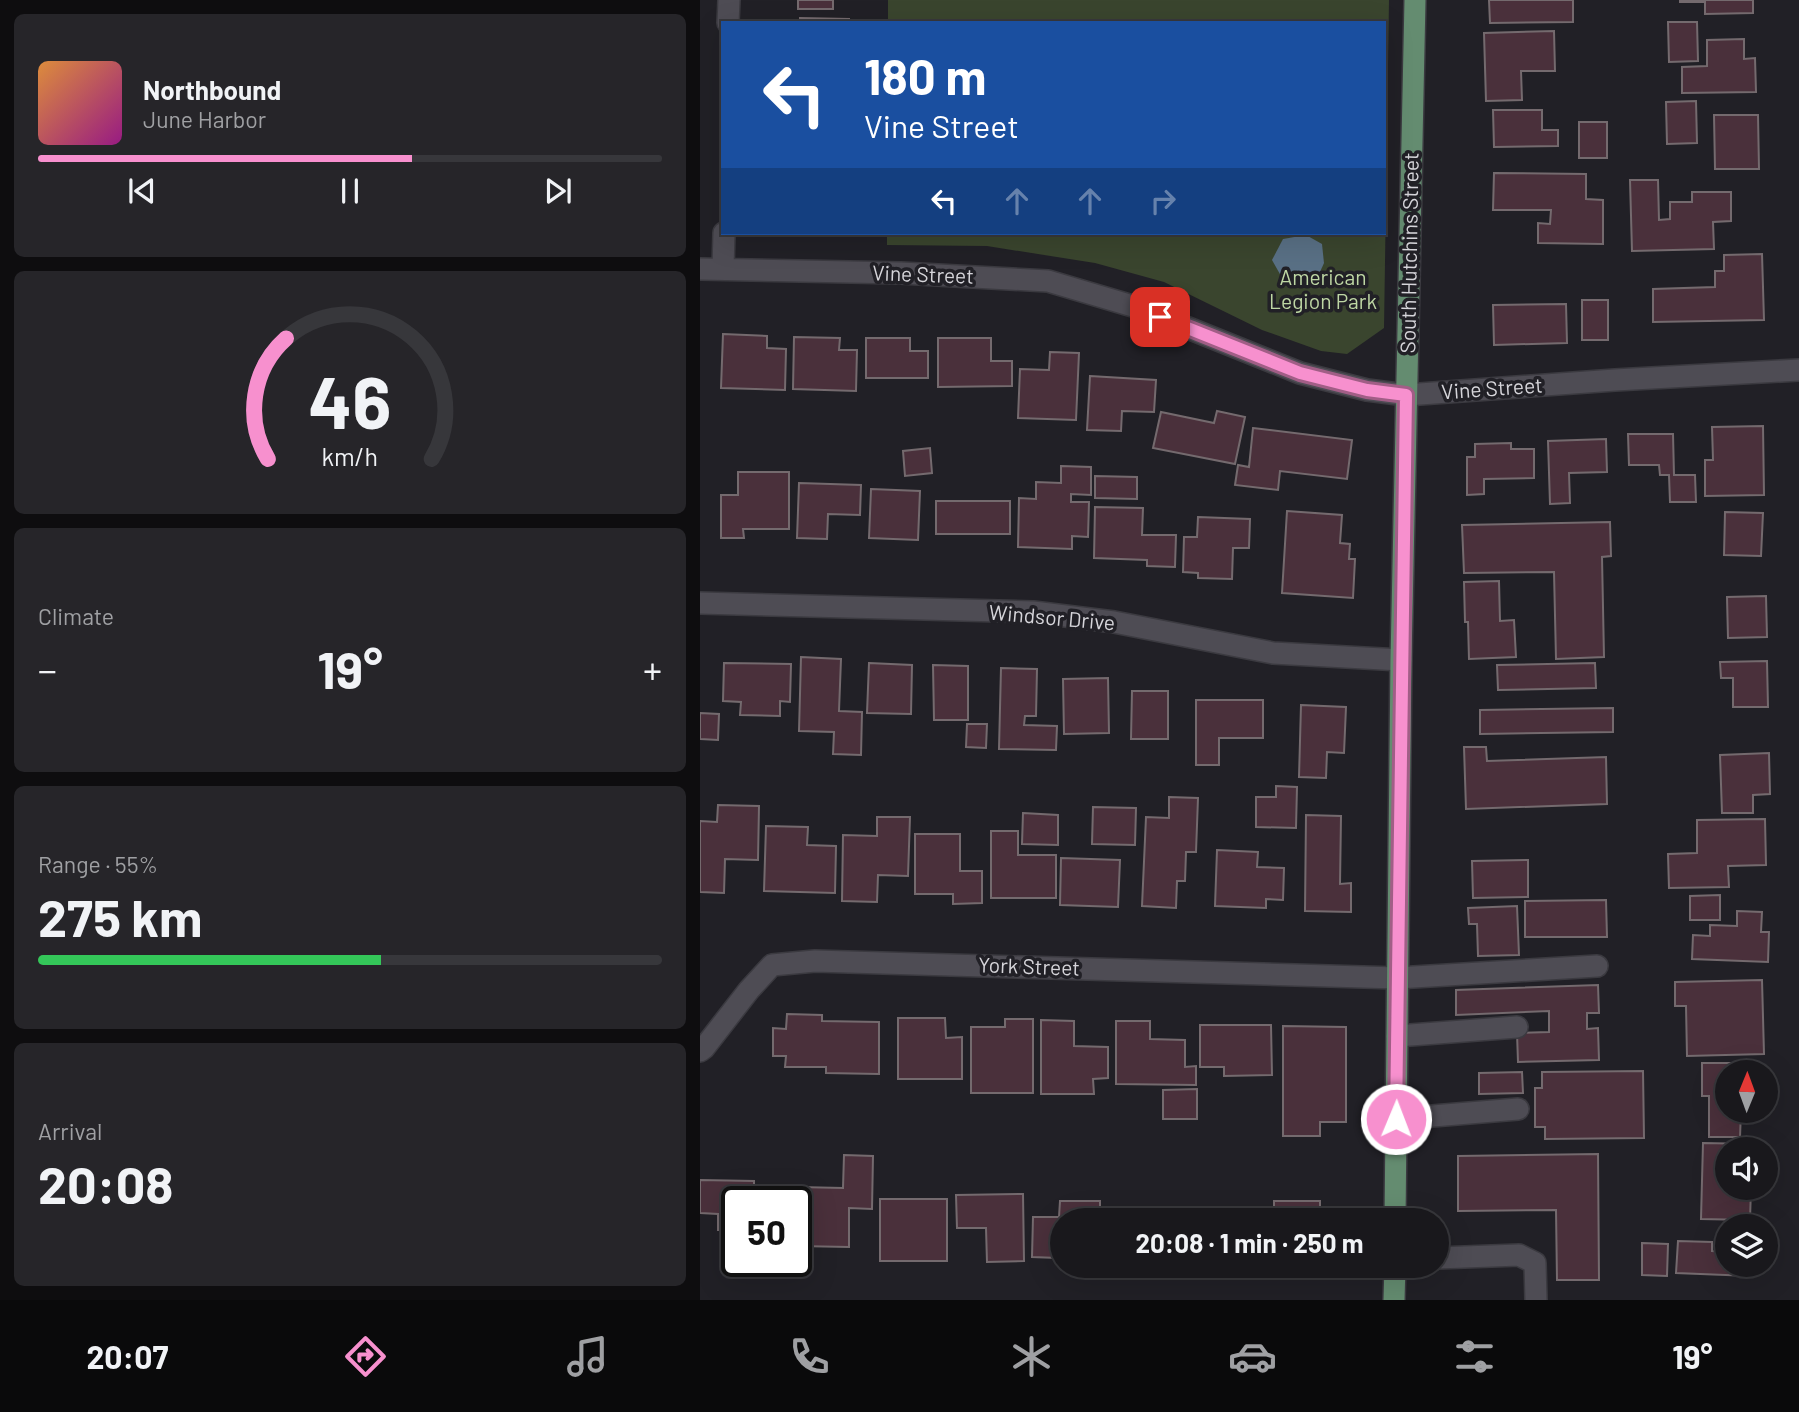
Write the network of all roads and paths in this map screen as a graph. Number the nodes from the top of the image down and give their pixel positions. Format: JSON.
{"nodes":[{"id":1,"x":729,"y":0,"type":"edge"},
{"id":2,"x":1415,"y":0,"type":"edge"},
{"id":3,"x":728,"y":21,"type":"edge"},
{"id":4,"x":724,"y":235,"type":"edge"},
{"id":5,"x":700,"y":269,"type":"edge"},
{"id":6,"x":723,"y":269,"type":"junction"},
{"id":7,"x":1799,"y":370,"type":"edge"},
{"id":8,"x":1406,"y":395,"type":"junction"},
{"id":9,"x":700,"y":603,"type":"edge"},
{"id":10,"x":1402,"y":660,"type":"junction"},
{"id":11,"x":1597,"y":966,"type":"dead end"},
{"id":12,"x":1397,"y":978,"type":"junction"},
{"id":13,"x":1517,"y":1027,"type":"dead end"},
{"id":14,"x":1397,"y":1036,"type":"junction"},
{"id":15,"x":700,"y":1051,"type":"edge"},
{"id":16,"x":1518,"y":1109,"type":"dead end"},
{"id":17,"x":1396,"y":1119,"type":"junction"},
{"id":18,"x":1395,"y":1208,"type":"edge"},
{"id":19,"x":1449,"y":1258,"type":"edge"},
{"id":20,"x":1395,"y":1278,"type":"edge"},
{"id":21,"x":1394,"y":1300,"type":"edge"},
{"id":22,"x":1536,"y":1300,"type":"edge"}],
"edges":[{"from":1,"to":3,"type":"street"},
{"from":2,"to":8,"type":"main road","name":"South Hutchins Street"},
{"from":4,"to":6,"type":"street"},
{"from":5,"to":6,"type":"street","name":"Vine Street"},
{"from":6,"to":8,"type":"street","name":"Vine Street"},
{"from":7,"to":8,"type":"street","name":"Vine Street"},
{"from":8,"to":10,"type":"main road","name":"South Hutchins Street"},
{"from":9,"to":10,"type":"street","name":"Windsor Drive"},
{"from":10,"to":12,"type":"main road","name":"South Hutchins Street"},
{"from":11,"to":12,"type":"street"},
{"from":12,"to":14,"type":"main road","name":"South Hutchins Street"},
{"from":12,"to":15,"type":"street","name":"York Street"},
{"from":13,"to":14,"type":"street"},
{"from":14,"to":17,"type":"main road","name":"South Hutchins Street"},
{"from":16,"to":17,"type":"street"},
{"from":17,"to":18,"type":"main road","name":"South Hutchins Street"},
{"from":19,"to":22,"type":"street"},
{"from":20,"to":21,"type":"main road"}]}
